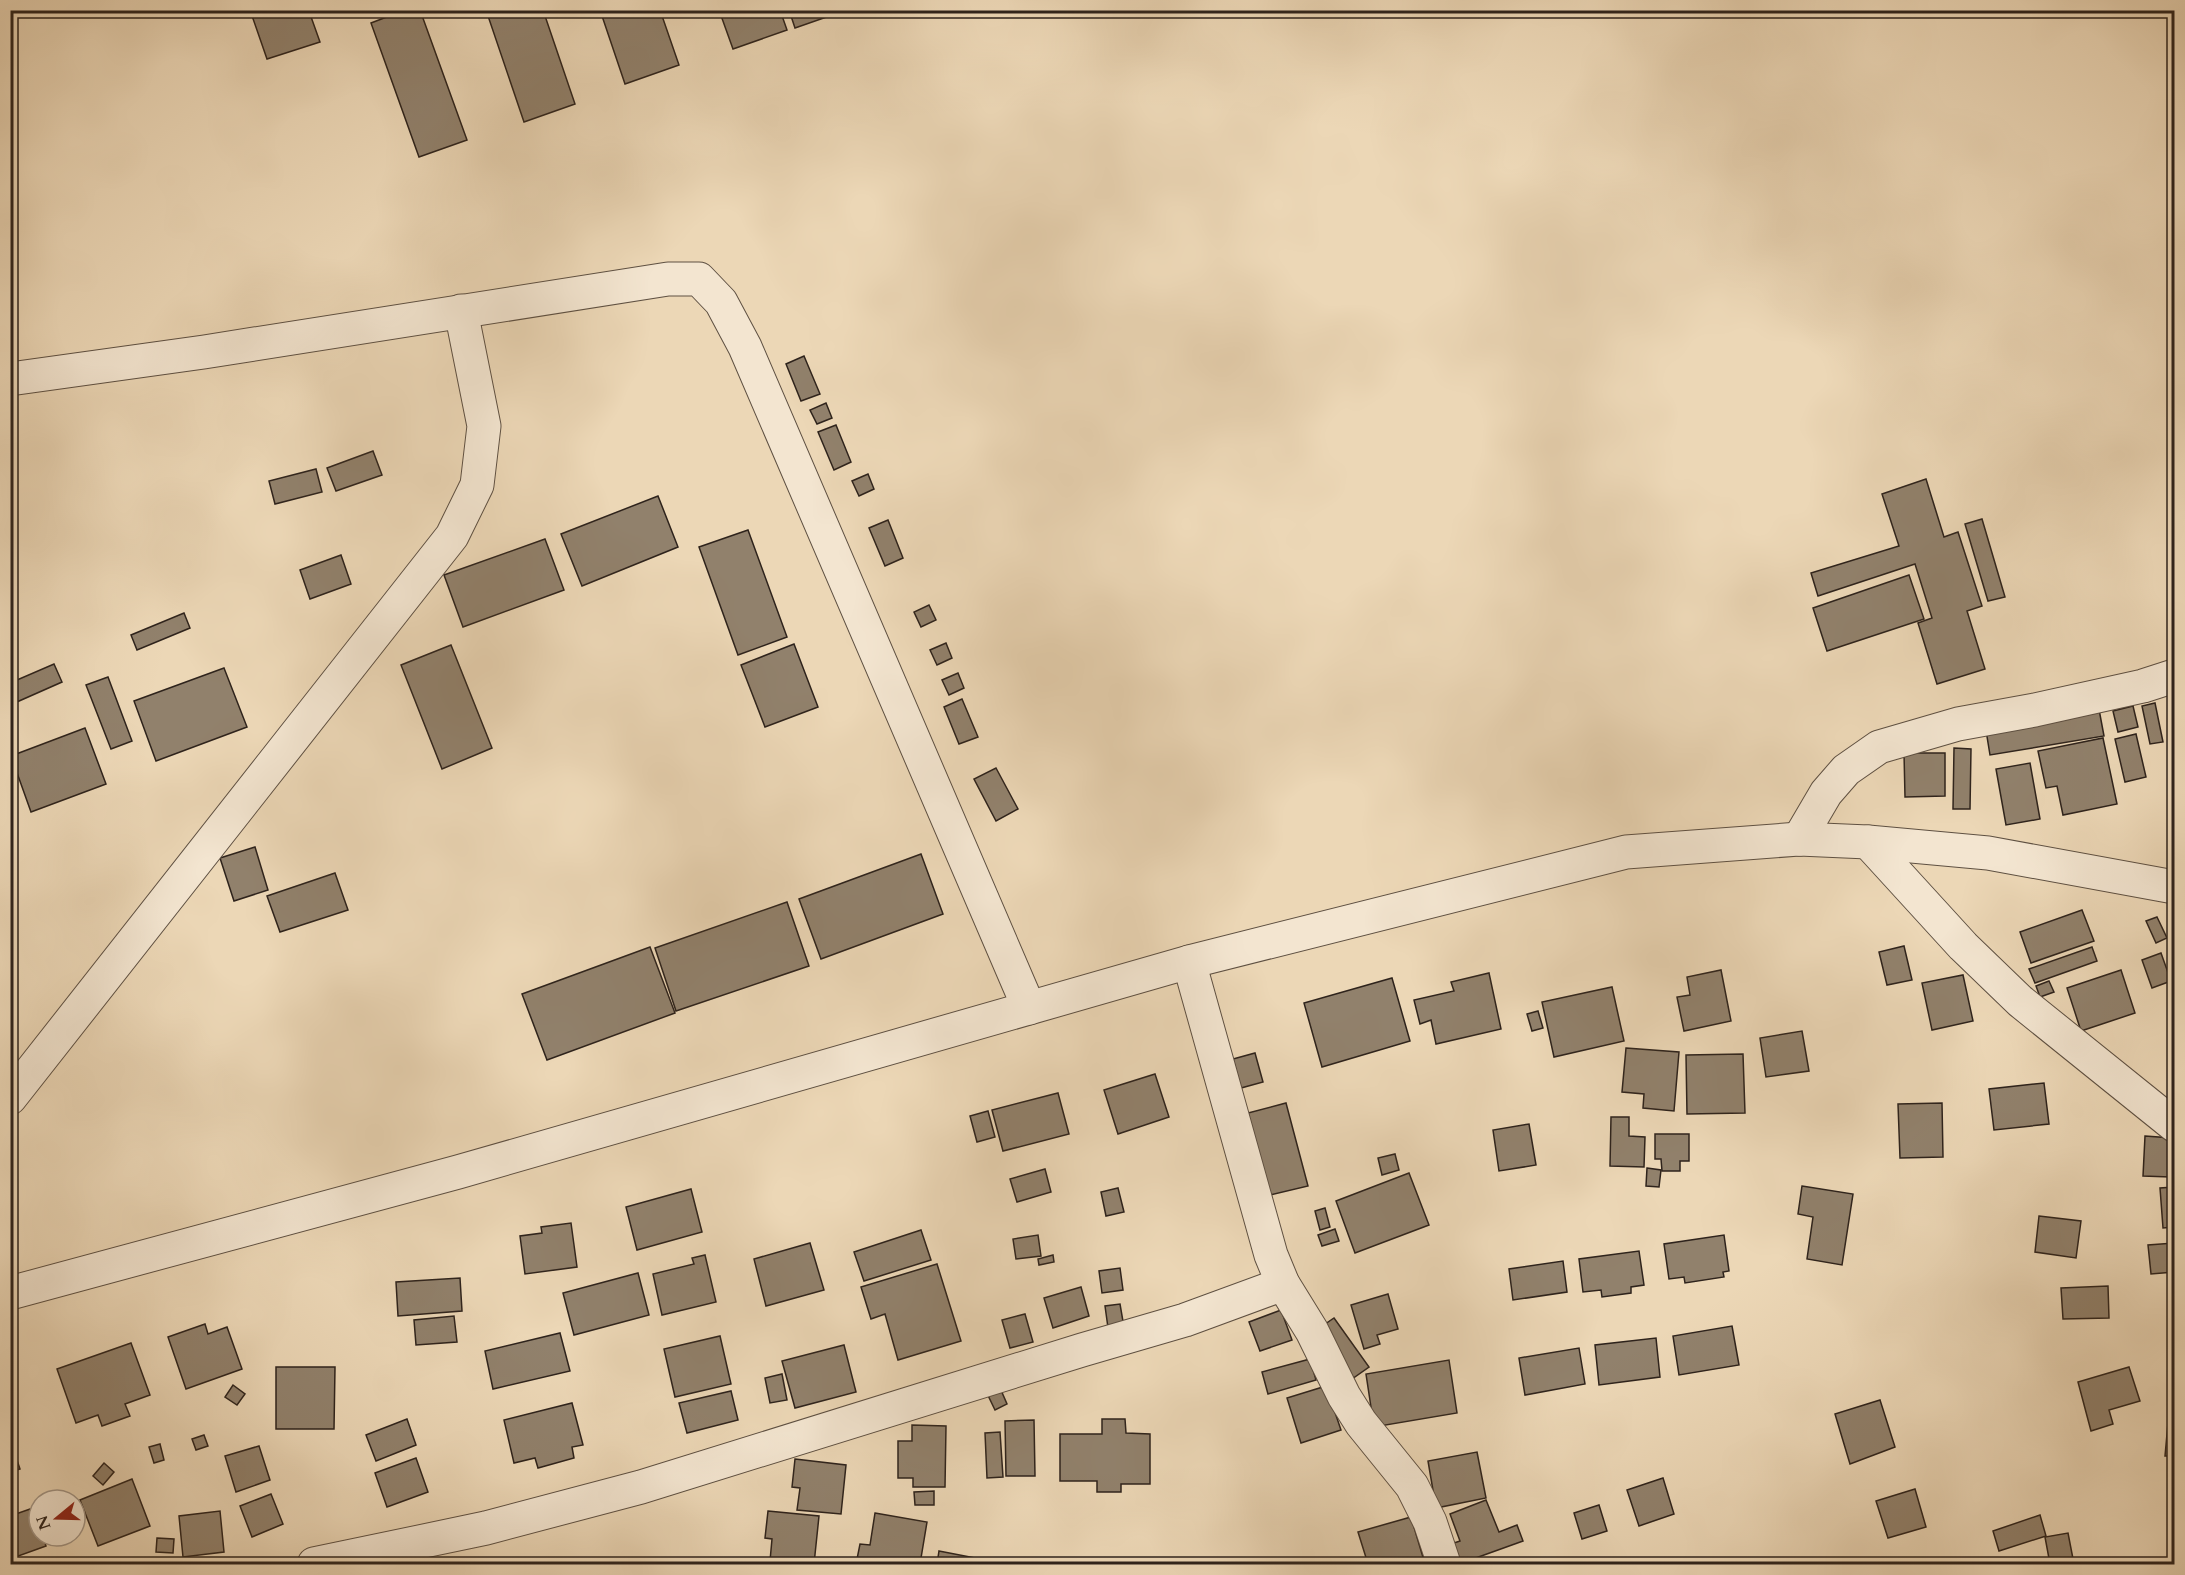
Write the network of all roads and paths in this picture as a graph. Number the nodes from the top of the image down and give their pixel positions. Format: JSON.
{"nodes":[{"id":1,"x":461,"y":311,"type":"junction"},
{"id":2,"x":10,"y":379,"type":"edge"},
{"id":3,"x":2175,"y":676,"type":"edge"},
{"id":4,"x":1799,"y":839,"type":"junction"},
{"id":5,"x":1868,"y":842,"type":"junction"},
{"id":6,"x":2175,"y":887,"type":"edge"},
{"id":7,"x":1188,"y":962,"type":"junction"},
{"id":8,"x":1029,"y":1008,"type":"junction"},
{"id":9,"x":10,"y":1098,"type":"edge"},
{"id":10,"x":2175,"y":1125,"type":"edge"},
{"id":11,"x":1283,"y":1284,"type":"junction"},
{"id":12,"x":10,"y":1293,"type":"edge"},
{"id":13,"x":314,"y":1564,"type":"edge"},
{"id":14,"x":1444,"y":1564,"type":"edge"}],
"edges":[{"from":1,"to":2,"type":"street"},
{"from":1,"to":8,"type":"street"},
{"from":1,"to":9,"type":"street"},
{"from":3,"to":4,"type":"street"},
{"from":4,"to":5,"type":"street"},
{"from":4,"to":7,"type":"street"},
{"from":5,"to":6,"type":"street"},
{"from":5,"to":10,"type":"street"},
{"from":7,"to":8,"type":"street"},
{"from":7,"to":11,"type":"street"},
{"from":8,"to":12,"type":"street"},
{"from":11,"to":13,"type":"street"},
{"from":11,"to":14,"type":"street"}]}
